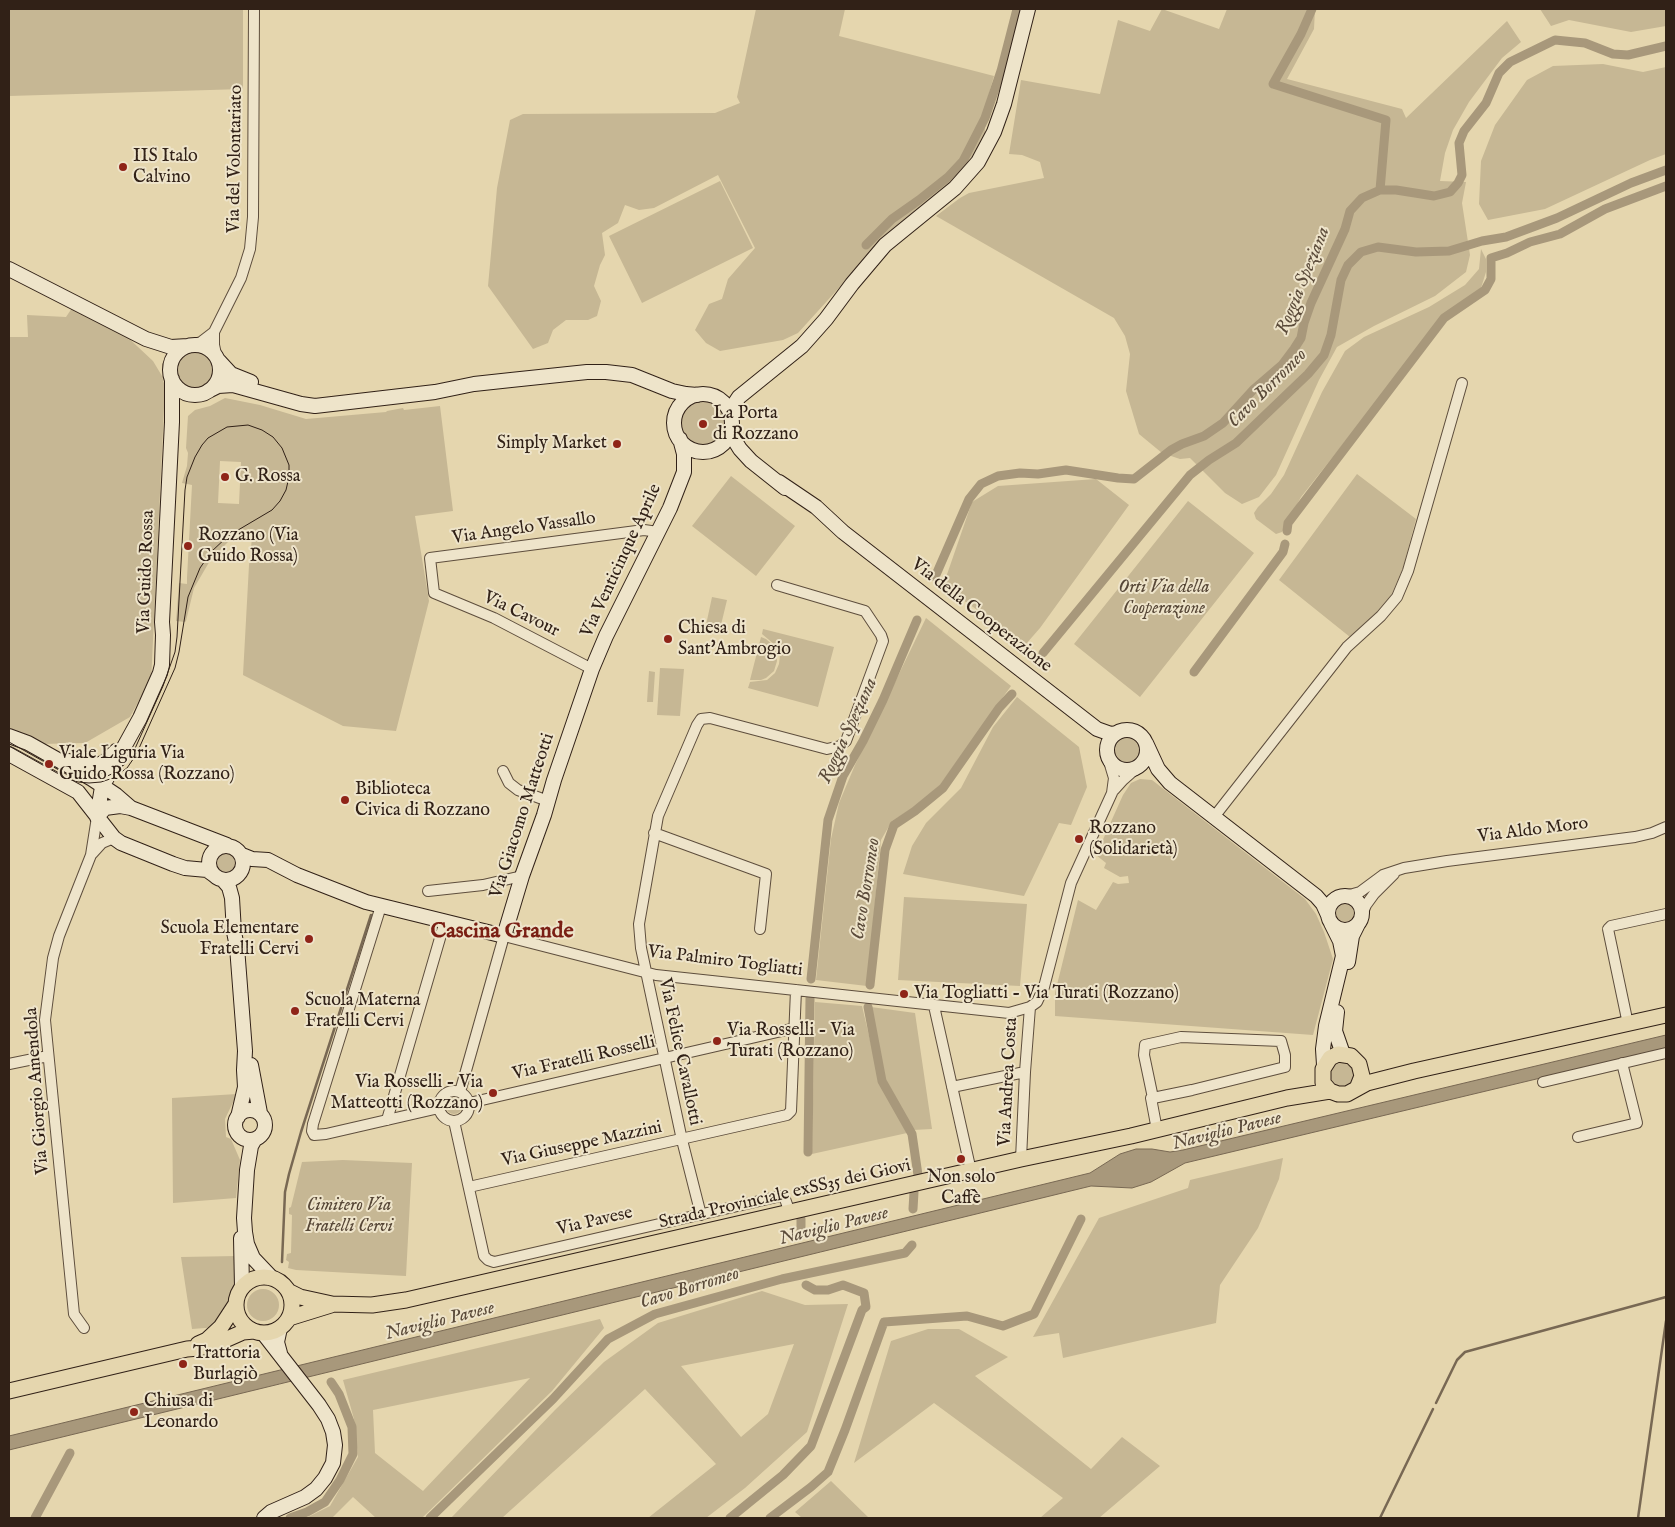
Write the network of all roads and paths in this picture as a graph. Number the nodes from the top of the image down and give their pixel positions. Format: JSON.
{"nodes":[{"id":1,"x":254,"y":9,"type":"edge"},
{"id":2,"x":1028,"y":9,"type":"edge"},
{"id":3,"x":9,"y":268,"type":"edge"},
{"id":4,"x":214,"y":332,"type":"junction"},
{"id":5,"x":146,"y":339,"type":"junction"},
{"id":6,"x":190,"y":345,"type":"junction"},
{"id":7,"x":218,"y":360,"type":"junction"},
{"id":8,"x":171,"y":377,"type":"junction"},
{"id":9,"x":474,"y":384,"type":"junction"},
{"id":10,"x":1462,"y":384,"type":"dead end"},
{"id":11,"x":655,"y":385,"type":"junction"},
{"id":12,"x":743,"y":392,"type":"junction"},
{"id":13,"x":204,"y":393,"type":"junction"},
{"id":14,"x":697,"y":395,"type":"junction"},
{"id":15,"x":716,"y":397,"type":"junction"},
{"id":16,"x":675,"y":418,"type":"junction"},
{"id":17,"x":172,"y":422,"type":"junction"},
{"id":18,"x":732,"y":422,"type":"junction"},
{"id":19,"x":680,"y":438,"type":"junction"},
{"id":20,"x":708,"y":451,"type":"junction"},
{"id":21,"x":751,"y":461,"type":"junction"},
{"id":22,"x":685,"y":468,"type":"junction"},
{"id":23,"x":658,"y":532,"type":"junction"},
{"id":24,"x":777,"y":585,"type":"dead end"},
{"id":25,"x":434,"y":594,"type":"joint"},
{"id":26,"x":592,"y":669,"type":"junction"},
{"id":27,"x":140,"y":718,"type":"junction"},
{"id":28,"x":1097,"y":729,"type":"junction"},
{"id":29,"x":1116,"y":733,"type":"junction"},
{"id":30,"x":9,"y":736,"type":"edge"},
{"id":31,"x":1146,"y":743,"type":"junction"},
{"id":32,"x":9,"y":754,"type":"edge"},
{"id":33,"x":48,"y":754,"type":"junction"},
{"id":34,"x":1108,"y":754,"type":"junction"},
{"id":35,"x":1134,"y":769,"type":"junction"},
{"id":36,"x":503,"y":771,"type":"dead end"},
{"id":37,"x":1170,"y":783,"type":"junction"},
{"id":38,"x":102,"y":786,"type":"junction"},
{"id":39,"x":1112,"y":793,"type":"junction"},
{"id":40,"x":116,"y":795,"type":"junction"},
{"id":41,"x":548,"y":801,"type":"junction"},
{"id":42,"x":131,"y":808,"type":"junction"},
{"id":43,"x":97,"y":817,"type":"junction"},
{"id":44,"x":1214,"y":817,"type":"junction"},
{"id":45,"x":1666,"y":827,"type":"edge"},
{"id":46,"x":654,"y":833,"type":"junction"},
{"id":47,"x":114,"y":838,"type":"junction"},
{"id":48,"x":227,"y":845,"type":"junction"},
{"id":49,"x":91,"y":855,"type":"junction"},
{"id":50,"x":242,"y":855,"type":"junction"},
{"id":51,"x":1404,"y":868,"type":"junction"},
{"id":52,"x":241,"y":872,"type":"junction"},
{"id":53,"x":297,"y":875,"type":"junction"},
{"id":54,"x":522,"y":876,"type":"junction"},
{"id":55,"x":219,"y":878,"type":"junction"},
{"id":56,"x":428,"y":891,"type":"dead end"},
{"id":57,"x":1311,"y":892,"type":"junction"},
{"id":58,"x":1343,"y":896,"type":"junction"},
{"id":59,"x":381,"y":906,"type":"junction"},
{"id":60,"x":1666,"y":914,"type":"edge"},
{"id":61,"x":1330,"y":919,"type":"junction"},
{"id":62,"x":1360,"y":919,"type":"junction"},
{"id":63,"x":445,"y":921,"type":"junction"},
{"id":64,"x":760,"y":930,"type":"dead end"},
{"id":65,"x":504,"y":936,"type":"junction"},
{"id":66,"x":237,"y":946,"type":"junction"},
{"id":67,"x":645,"y":972,"type":"junction"},
{"id":68,"x":796,"y":990,"type":"junction"},
{"id":69,"x":1033,"y":1004,"type":"junction"},
{"id":70,"x":934,"y":1006,"type":"junction"},
{"id":71,"x":1666,"y":1015,"type":"edge"},
{"id":72,"x":1628,"y":1024,"type":"junction"},
{"id":73,"x":795,"y":1028,"type":"junction"},
{"id":74,"x":245,"y":1051,"type":"junction"},
{"id":75,"x":1666,"y":1053,"type":"edge"},
{"id":76,"x":1343,"y":1054,"type":"junction"},
{"id":77,"x":48,"y":1056,"type":"junction"},
{"id":78,"x":664,"y":1058,"type":"junction"},
{"id":79,"x":1622,"y":1063,"type":"junction"},
{"id":80,"x":9,"y":1064,"type":"edge"},
{"id":81,"x":1359,"y":1064,"type":"junction"},
{"id":82,"x":1323,"y":1069,"type":"junction"},
{"id":83,"x":1414,"y":1071,"type":"junction"},
{"id":84,"x":1024,"y":1072,"type":"junction"},
{"id":85,"x":1543,"y":1082,"type":"dead end"},
{"id":86,"x":1358,"y":1086,"type":"junction"},
{"id":87,"x":952,"y":1087,"type":"junction"},
{"id":88,"x":1330,"y":1091,"type":"junction"},
{"id":89,"x":460,"y":1092,"type":"junction"},
{"id":90,"x":1153,"y":1098,"type":"junction"},
{"id":91,"x":1287,"y":1098,"type":"junction"},
{"id":92,"x":469,"y":1103,"type":"junction"},
{"id":93,"x":440,"y":1108,"type":"junction"},
{"id":94,"x":260,"y":1114,"type":"junction"},
{"id":95,"x":238,"y":1116,"type":"junction"},
{"id":96,"x":387,"y":1120,"type":"junction"},
{"id":97,"x":454,"y":1121,"type":"junction"},
{"id":98,"x":1157,"y":1130,"type":"junction"},
{"id":99,"x":239,"y":1135,"type":"junction"},
{"id":100,"x":1578,"y":1137,"type":"dead end"},
{"id":101,"x":255,"y":1139,"type":"junction"},
{"id":102,"x":682,"y":1140,"type":"junction"},
{"id":103,"x":1021,"y":1159,"type":"junction"},
{"id":104,"x":247,"y":1170,"type":"junction"},
{"id":105,"x":971,"y":1171,"type":"junction"},
{"id":106,"x":469,"y":1186,"type":"junction"},
{"id":107,"x":790,"y":1213,"type":"junction"},
{"id":108,"x":701,"y":1216,"type":"junction"},
{"id":109,"x":244,"y":1218,"type":"junction"},
{"id":110,"x":606,"y":1236,"type":"junction"},
{"id":111,"x":609,"y":1254,"type":"junction"},
{"id":112,"x":272,"y":1278,"type":"junction"},
{"id":113,"x":242,"y":1287,"type":"junction"},
{"id":114,"x":290,"y":1292,"type":"junction"},
{"id":115,"x":236,"y":1304,"type":"junction"},
{"id":116,"x":332,"y":1304,"type":"junction"},
{"id":117,"x":285,"y":1323,"type":"junction"},
{"id":118,"x":84,"y":1328,"type":"dead end"},
{"id":119,"x":258,"y":1332,"type":"junction"},
{"id":120,"x":187,"y":1349,"type":"junction"},
{"id":121,"x":280,"y":1353,"type":"junction"},
{"id":122,"x":9,"y":1391,"type":"edge"},
{"id":123,"x":264,"y":1518,"type":"edge"}],
"edges":[{"from":1,"to":4,"type":"street","name":"Via del Volontariato"},
{"from":2,"to":12,"type":"street"},
{"from":3,"to":5,"type":"street","name":"Via Guido Rossa"},
{"from":4,"to":6,"type":"street"},
{"from":4,"to":7,"type":"street"},
{"from":5,"to":6,"type":"street","name":"Via Guido Rossa"},
{"from":5,"to":8,"type":"street","name":"Via Guido Rossa"},
{"from":6,"to":7,"type":"street"},
{"from":6,"to":8,"type":"street"},
{"from":7,"to":9,"type":"street"},
{"from":7,"to":13,"type":"street"},
{"from":8,"to":13,"type":"street"},
{"from":8,"to":17,"type":"street","name":"Via Guido Rossa"},
{"from":9,"to":11,"type":"street"},
{"from":9,"to":13,"type":"street"},
{"from":10,"to":44,"type":"street"},
{"from":11,"to":14,"type":"street"},
{"from":11,"to":16,"type":"street"},
{"from":12,"to":15,"type":"street"},
{"from":12,"to":18,"type":"street"},
{"from":13,"to":17,"type":"street","name":"Via Guido Rossa"},
{"from":14,"to":15,"type":"street"},
{"from":14,"to":16,"type":"street"},
{"from":15,"to":18,"type":"street"},
{"from":16,"to":19,"type":"street"},
{"from":17,"to":27,"type":"street","name":"Via Guido Rossa"},
{"from":18,"to":20,"type":"street"},
{"from":18,"to":21,"type":"street","name":"Via della Cooperazione"},
{"from":19,"to":20,"type":"street"},
{"from":19,"to":22,"type":"street","name":"Via Venticinque Aprile"},
{"from":20,"to":21,"type":"street","name":"Via della Cooperazione"},
{"from":20,"to":22,"type":"street"},
{"from":21,"to":28,"type":"street","name":"Via della Cooperazione"},
{"from":22,"to":23,"type":"street","name":"Via Venticinque Aprile"},
{"from":23,"to":25,"type":"street","name":"Via Angelo Vassallo"},
{"from":23,"to":26,"type":"street","name":"Via Venticinque Aprile"},
{"from":24,"to":46,"type":"street","name":"Via Felice Cavallotti"},
{"from":25,"to":26,"type":"street","name":"Via Cavour"},
{"from":26,"to":41,"type":"street","name":"Via Giacomo Matteotti"},
{"from":27,"to":33,"type":"street","name":"Via Guido Rossa"},
{"from":27,"to":38,"type":"street","name":"Via Guido Rossa"},
{"from":27,"to":40,"type":"street","name":"Via Guido Rossa"},
{"from":28,"to":29,"type":"street","name":"Via della Cooperazione"},
{"from":28,"to":34,"type":"street","name":"Via della Cooperazione"},
{"from":29,"to":31,"type":"street"},
{"from":29,"to":34,"type":"street"},
{"from":30,"to":33,"type":"street"},
{"from":31,"to":35,"type":"street"},
{"from":31,"to":37,"type":"street"},
{"from":32,"to":43,"type":"street"},
{"from":33,"to":38,"type":"street"},
{"from":34,"to":35,"type":"street"},
{"from":34,"to":39,"type":"street"},
{"from":35,"to":37,"type":"street"},
{"from":35,"to":39,"type":"street"},
{"from":36,"to":41,"type":"street"},
{"from":37,"to":44,"type":"street"},
{"from":38,"to":40,"type":"street"},
{"from":38,"to":43,"type":"street"},
{"from":39,"to":69,"type":"street","name":"Via Andrea Costa"},
{"from":40,"to":42,"type":"street"},
{"from":41,"to":54,"type":"street","name":"Via Giacomo Matteotti"},
{"from":42,"to":43,"type":"street"},
{"from":42,"to":48,"type":"street"},
{"from":43,"to":47,"type":"street"},
{"from":43,"to":49,"type":"street","name":"Via Giorgio Amendola"},
{"from":44,"to":57,"type":"street"},
{"from":45,"to":51,"type":"street","name":"Via Aldo Moro"},
{"from":46,"to":64,"type":"street"},
{"from":46,"to":67,"type":"street","name":"Via Felice Cavallotti"},
{"from":47,"to":49,"type":"street","name":"Via Giorgio Amendola"},
{"from":47,"to":55,"type":"street"},
{"from":48,"to":50,"type":"street"},
{"from":48,"to":55,"type":"street"},
{"from":49,"to":77,"type":"street","name":"Via Giorgio Amendola"},
{"from":50,"to":52,"type":"street"},
{"from":50,"to":53,"type":"street","name":"Via Palmiro Togliatti"},
{"from":51,"to":58,"type":"street","name":"Via Aldo Moro"},
{"from":51,"to":62,"type":"street","name":"Via Aldo Moro"},
{"from":52,"to":53,"type":"street","name":"Via Palmiro Togliatti"},
{"from":52,"to":55,"type":"street"},
{"from":52,"to":66,"type":"street"},
{"from":53,"to":59,"type":"street","name":"Via Palmiro Togliatti"},
{"from":54,"to":56,"type":"street"},
{"from":54,"to":65,"type":"street","name":"Via Giacomo Matteotti"},
{"from":55,"to":66,"type":"street"},
{"from":57,"to":58,"type":"street"},
{"from":57,"to":61,"type":"street"},
{"from":58,"to":61,"type":"street"},
{"from":58,"to":62,"type":"street"},
{"from":59,"to":63,"type":"street","name":"Via Palmiro Togliatti"},
{"from":59,"to":96,"type":"street"},
{"from":60,"to":72,"type":"street"},
{"from":61,"to":62,"type":"street"},
{"from":61,"to":82,"type":"street"},
{"from":62,"to":76,"type":"street","name":"Via Aldo Moro"},
{"from":63,"to":65,"type":"street","name":"Via Palmiro Togliatti"},
{"from":63,"to":96,"type":"street"},
{"from":65,"to":67,"type":"street","name":"Via Palmiro Togliatti"},
{"from":65,"to":89,"type":"street","name":"Via Giacomo Matteotti"},
{"from":66,"to":74,"type":"street"},
{"from":67,"to":68,"type":"street","name":"Via Palmiro Togliatti"},
{"from":67,"to":78,"type":"street","name":"Via Felice Cavallotti"},
{"from":68,"to":70,"type":"street","name":"Via Palmiro Togliatti"},
{"from":68,"to":73,"type":"street"},
{"from":69,"to":70,"type":"street","name":"Via Palmiro Togliatti"},
{"from":69,"to":84,"type":"street","name":"Via Andrea Costa"},
{"from":70,"to":87,"type":"street"},
{"from":71,"to":72,"type":"main road"},
{"from":72,"to":83,"type":"main road"},
{"from":73,"to":78,"type":"street","name":"Via Fratelli Rosselli"},
{"from":73,"to":102,"type":"street","name":"Via Giuseppe Mazzini"},
{"from":74,"to":94,"type":"street"},
{"from":74,"to":95,"type":"street"},
{"from":75,"to":79,"type":"street"},
{"from":76,"to":81,"type":"main road"},
{"from":76,"to":82,"type":"main road"},
{"from":77,"to":80,"type":"street"},
{"from":77,"to":118,"type":"street","name":"Via Giorgio Amendola"},
{"from":78,"to":92,"type":"street","name":"Via Fratelli Rosselli"},
{"from":78,"to":102,"type":"street","name":"Via Felice Cavallotti"},
{"from":79,"to":85,"type":"street"},
{"from":79,"to":100,"type":"street"},
{"from":81,"to":83,"type":"main road"},
{"from":81,"to":86,"type":"main road"},
{"from":82,"to":88,"type":"main road"},
{"from":82,"to":91,"type":"main road"},
{"from":83,"to":86,"type":"main road"},
{"from":84,"to":87,"type":"street"},
{"from":84,"to":103,"type":"street","name":"Via Andrea Costa"},
{"from":86,"to":88,"type":"main road"},
{"from":87,"to":105,"type":"street"},
{"from":88,"to":91,"type":"main road"},
{"from":89,"to":92,"type":"street"},
{"from":89,"to":93,"type":"street"},
{"from":90,"to":90,"type":"street"},
{"from":90,"to":98,"type":"street"},
{"from":91,"to":98,"type":"main road","name":"Strada Provinciale exSS35 dei Giovi"},
{"from":92,"to":97,"type":"street"},
{"from":93,"to":96,"type":"street"},
{"from":93,"to":97,"type":"street"},
{"from":94,"to":95,"type":"street"},
{"from":94,"to":101,"type":"street"},
{"from":95,"to":99,"type":"street"},
{"from":97,"to":106,"type":"street"},
{"from":98,"to":103,"type":"main road","name":"Strada Provinciale exSS35 dei Giovi"},
{"from":99,"to":101,"type":"street"},
{"from":99,"to":104,"type":"street"},
{"from":101,"to":104,"type":"street"},
{"from":102,"to":106,"type":"street","name":"Via Giuseppe Mazzini"},
{"from":102,"to":108,"type":"street","name":"Via Felice Cavallotti"},
{"from":103,"to":105,"type":"main road","name":"Strada Provinciale exSS35 dei Giovi"},
{"from":104,"to":109,"type":"street"},
{"from":105,"to":107,"type":"main road","name":"Strada Provinciale exSS35 dei Giovi"},
{"from":106,"to":110,"type":"street","name":"Via Pavese"},
{"from":107,"to":108,"type":"street","name":"Via Pavese"},
{"from":107,"to":111,"type":"main road","name":"Strada Provinciale exSS35 dei Giovi"},
{"from":108,"to":110,"type":"street","name":"Via Pavese"},
{"from":109,"to":112,"type":"street"},
{"from":109,"to":113,"type":"street"},
{"from":110,"to":111,"type":"street"},
{"from":111,"to":116,"type":"main road","name":"Strada Provinciale exSS35 dei Giovi"},
{"from":112,"to":113,"type":"main road"},
{"from":112,"to":114,"type":"main road"},
{"from":113,"to":115,"type":"main road"},
{"from":114,"to":116,"type":"main road","name":"Strada Provinciale exSS35 dei Giovi"},
{"from":114,"to":117,"type":"main road"},
{"from":115,"to":119,"type":"main road"},
{"from":115,"to":120,"type":"main road"},
{"from":116,"to":117,"type":"main road"},
{"from":117,"to":119,"type":"main road"},
{"from":117,"to":121,"type":"street"},
{"from":119,"to":120,"type":"main road"},
{"from":119,"to":121,"type":"street"},
{"from":120,"to":122,"type":"main road"},
{"from":121,"to":123,"type":"street"}]}
